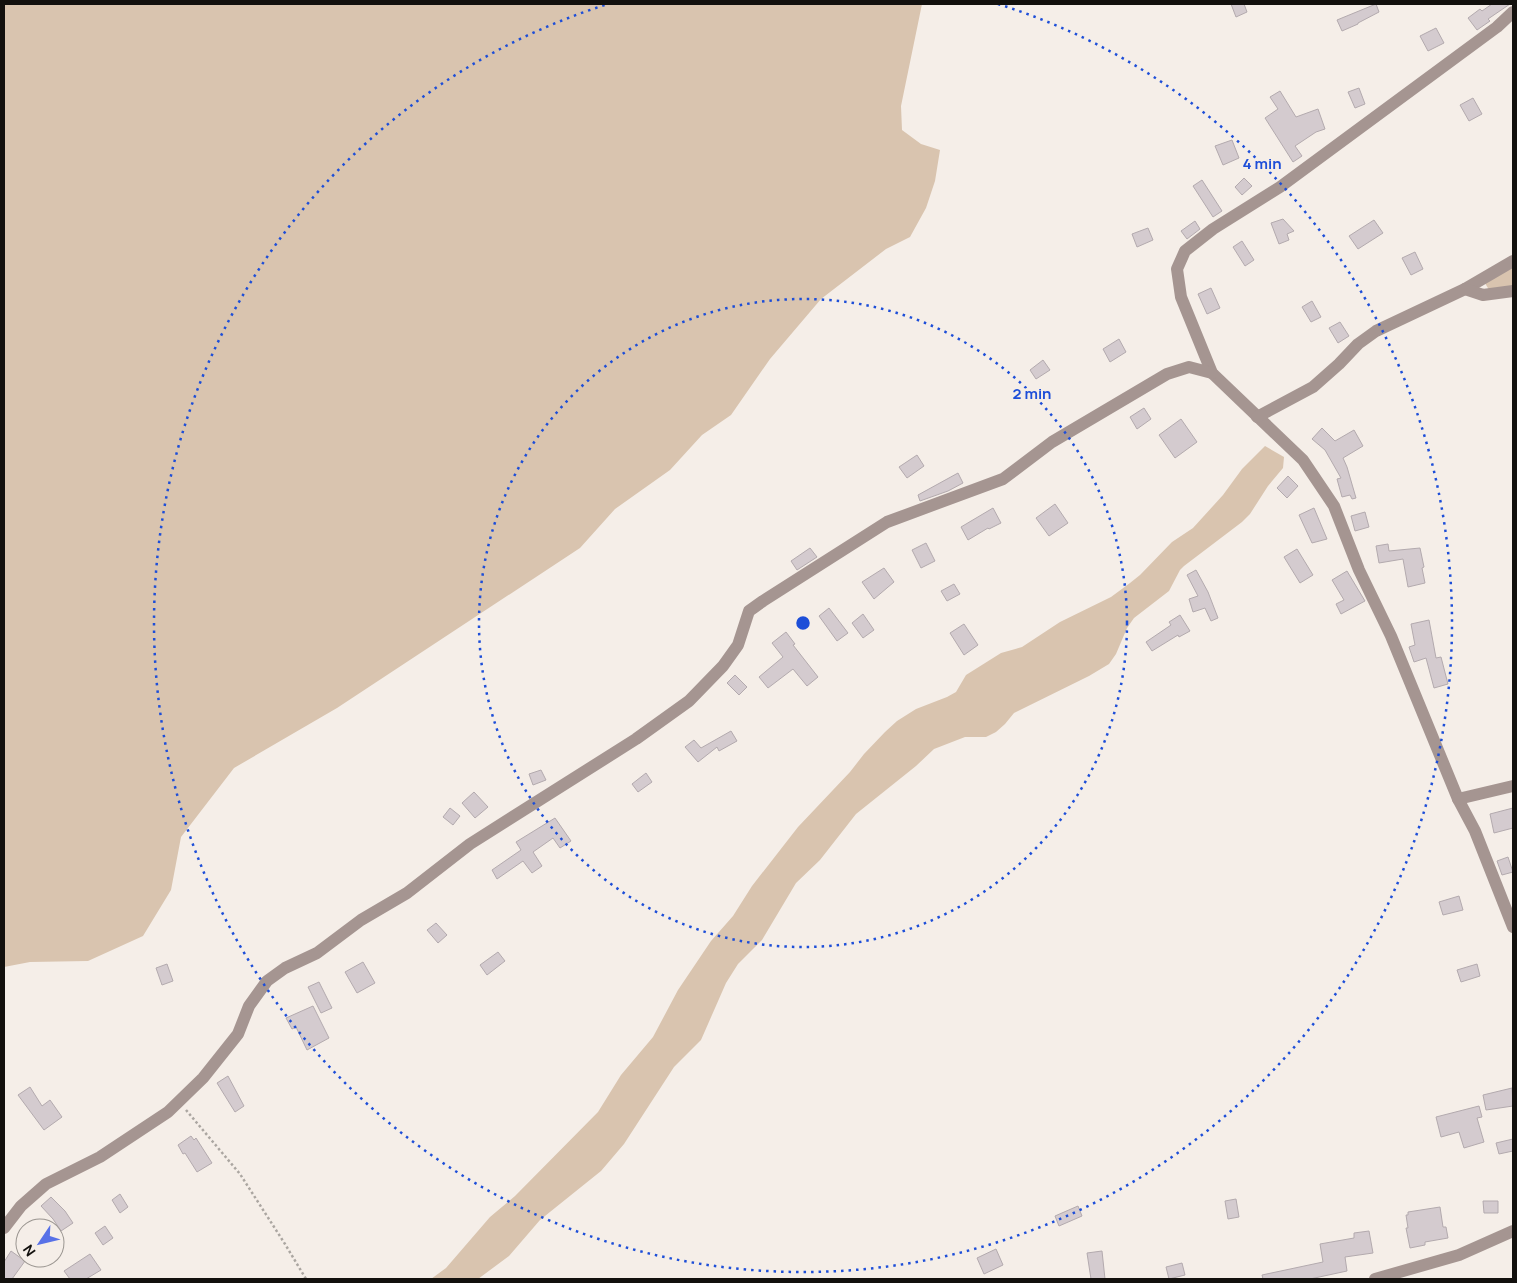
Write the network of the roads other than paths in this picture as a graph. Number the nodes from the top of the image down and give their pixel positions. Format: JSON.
{"nodes":[{"id":1,"x":1513,"y":12,"type":"edge"},
{"id":2,"x":1513,"y":261,"type":"edge"},
{"id":3,"x":1465,"y":289,"type":"junction"},
{"id":4,"x":1513,"y":290,"type":"edge"},
{"id":5,"x":1212,"y":373,"type":"junction"},
{"id":6,"x":1257,"y":417,"type":"junction"},
{"id":7,"x":1513,"y":786,"type":"edge"},
{"id":8,"x":1458,"y":799,"type":"junction"},
{"id":9,"x":1513,"y":927,"type":"edge"},
{"id":10,"x":4,"y":1228,"type":"edge"},
{"id":11,"x":1513,"y":1231,"type":"edge"},
{"id":12,"x":1375,"y":1279,"type":"edge"}],
"edges":[{"from":1,"to":5,"type":"street"},
{"from":2,"to":3,"type":"street"},
{"from":3,"to":4,"type":"street"},
{"from":3,"to":6,"type":"street"},
{"from":5,"to":6,"type":"street"},
{"from":5,"to":10,"type":"street"},
{"from":6,"to":8,"type":"street"},
{"from":7,"to":8,"type":"street"},
{"from":8,"to":9,"type":"street"},
{"from":11,"to":12,"type":"street"}]}
